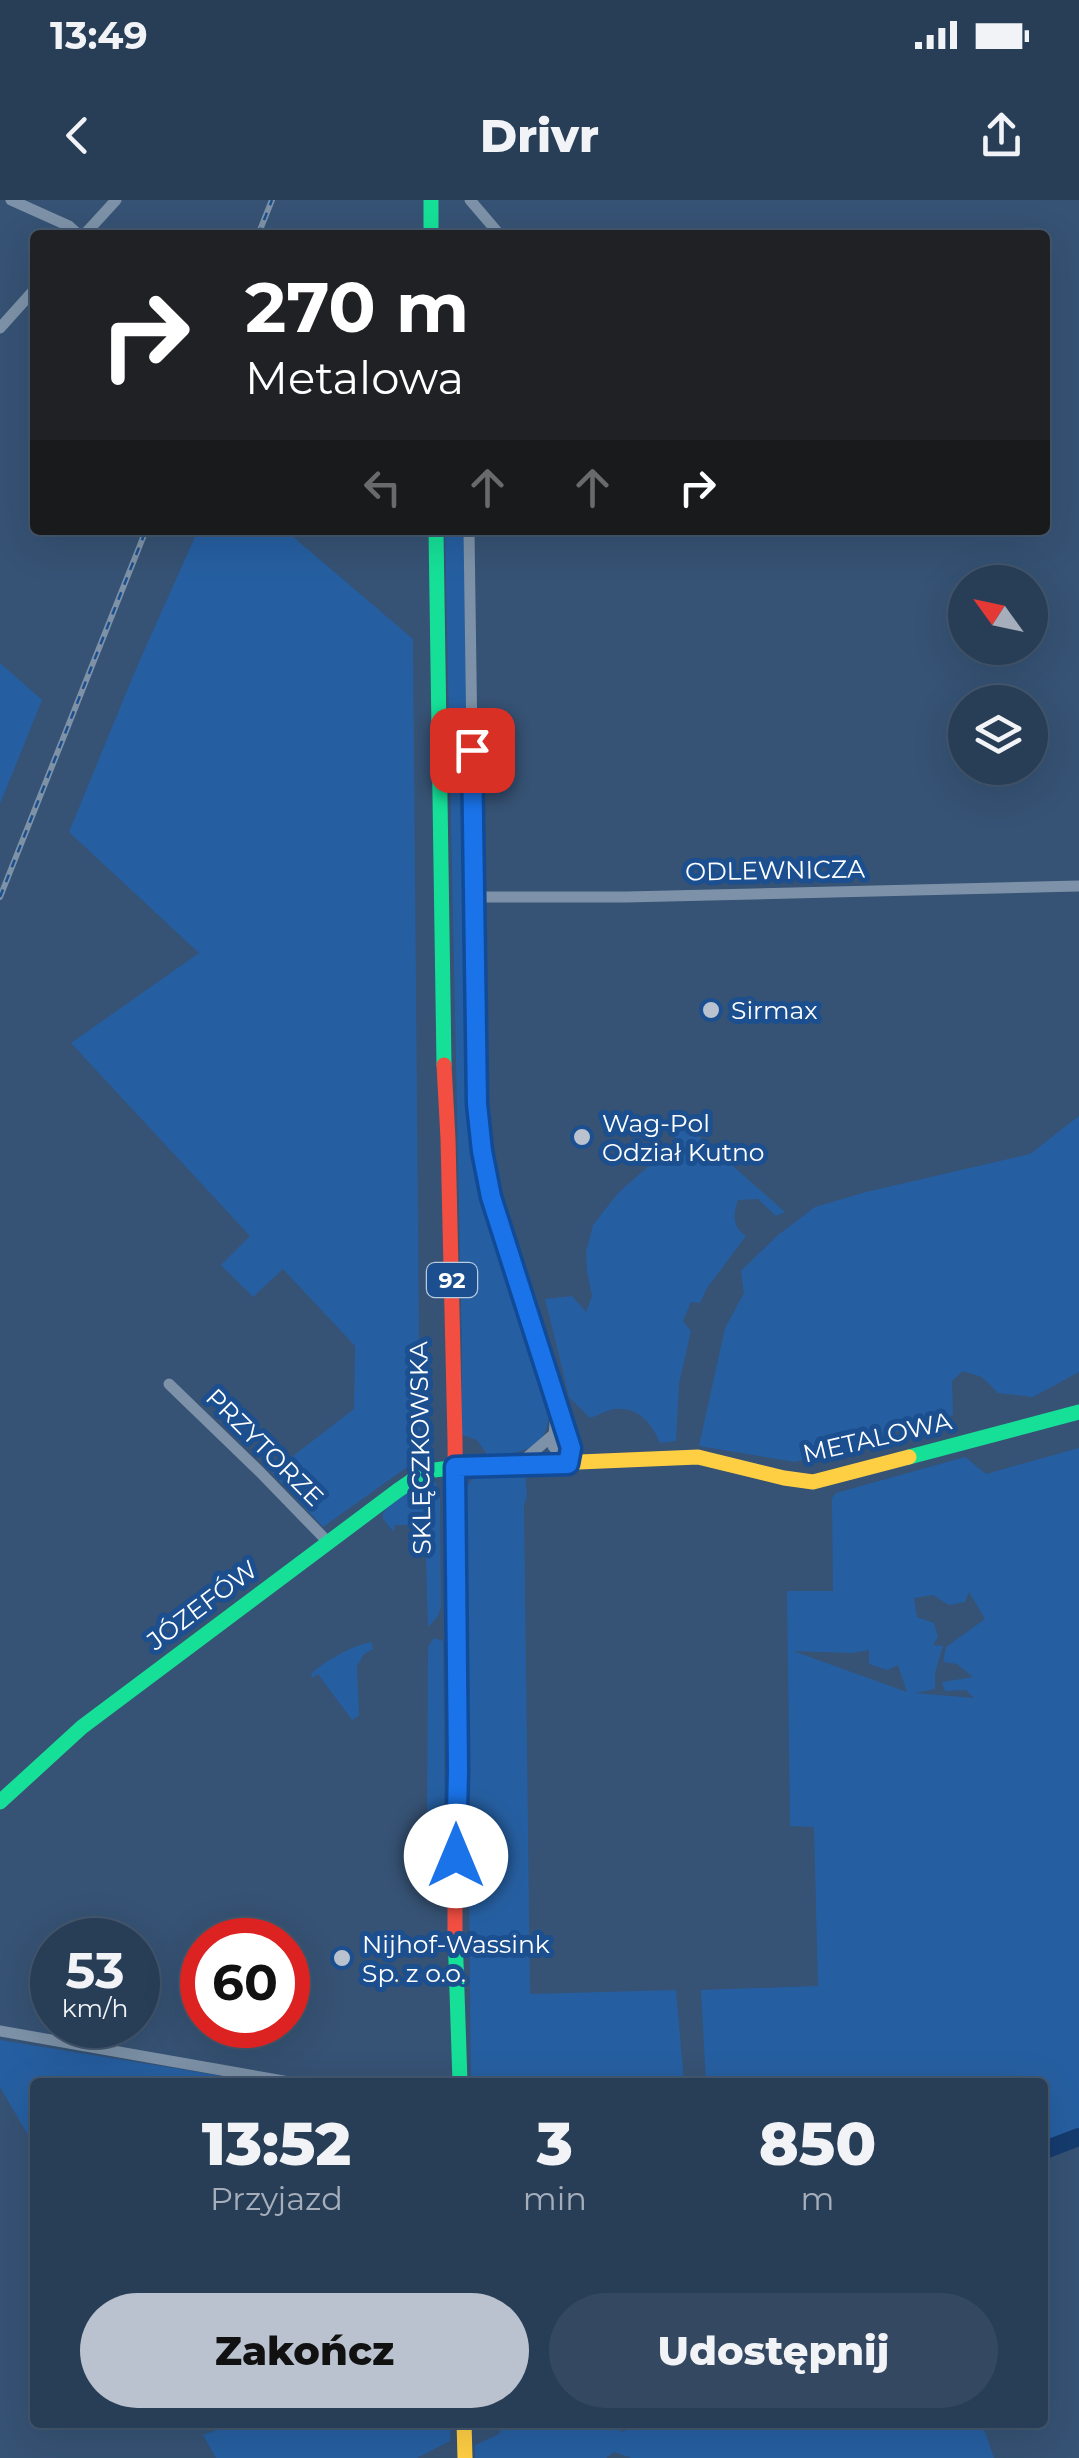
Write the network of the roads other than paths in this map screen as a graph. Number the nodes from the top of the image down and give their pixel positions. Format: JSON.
{"nodes":[{"id":1,"x":11,"y":200,"type":"edge"},
{"id":2,"x":116,"y":200,"type":"edge"},
{"id":3,"x":431,"y":200,"type":"edge"},
{"id":4,"x":470,"y":200,"type":"edge"},
{"id":5,"x":74,"y":230,"type":"edge"},
{"id":6,"x":86,"y":230,"type":"edge"},
{"id":7,"x":432,"y":230,"type":"edge"},
{"id":8,"x":496,"y":230,"type":"edge"},
{"id":9,"x":30,"y":295,"type":"edge"},
{"id":10,"x":0,"y":328,"type":"edge"},
{"id":11,"x":436,"y":535,"type":"edge"},
{"id":12,"x":469,"y":535,"type":"edge"},
{"id":13,"x":1079,"y":886,"type":"edge"},
{"id":14,"x":473,"y":897,"type":"junction"},
{"id":15,"x":169,"y":1384,"type":"dead end"},
{"id":16,"x":557,"y":1408,"type":"junction"},
{"id":17,"x":1079,"y":1412,"type":"edge"},
{"id":18,"x":553,"y":1435,"type":"junction"},
{"id":19,"x":568,"y":1464,"type":"junction"},
{"id":20,"x":517,"y":1465,"type":"junction"},
{"id":21,"x":450,"y":1467,"type":"junction"},
{"id":22,"x":328,"y":1542,"type":"junction"},
{"id":23,"x":0,"y":1802,"type":"edge"},
{"id":24,"x":0,"y":2030,"type":"edge"},
{"id":25,"x":267,"y":2078,"type":"edge"},
{"id":26,"x":460,"y":2078,"type":"edge"},
{"id":27,"x":464,"y":2428,"type":"edge"},
{"id":28,"x":465,"y":2458,"type":"edge"}],
"edges":[{"from":1,"to":5,"type":"street"},
{"from":2,"to":6,"type":"street"},
{"from":3,"to":7,"type":"main road"},
{"from":4,"to":8,"type":"street"},
{"from":9,"to":10,"type":"street"},
{"from":11,"to":21,"type":"main road","name":"SKLĘCZKOWSKA","number":"92"},
{"from":12,"to":14,"type":"street"},
{"from":13,"to":14,"type":"street","name":"ODLEWNICZA"},
{"from":14,"to":16,"type":"street"},
{"from":15,"to":22,"type":"street","name":"PRZYTORZE"},
{"from":16,"to":18,"type":"street"},
{"from":16,"to":19,"type":"street"},
{"from":17,"to":19,"type":"main road","name":"METALOWA"},
{"from":18,"to":19,"type":"street"},
{"from":18,"to":20,"type":"street"},
{"from":19,"to":20,"type":"main road","name":"METALOWA"},
{"from":20,"to":21,"type":"main road","name":"METALOWA"},
{"from":21,"to":22,"type":"main road","name":"JÓZEFÓW"},
{"from":21,"to":26,"type":"main road","name":"SKLĘCZKOWSKA","number":"92"},
{"from":22,"to":23,"type":"main road","name":"JÓZEFÓW"},
{"from":24,"to":25,"type":"street"},
{"from":27,"to":28,"type":"main road"}]}
